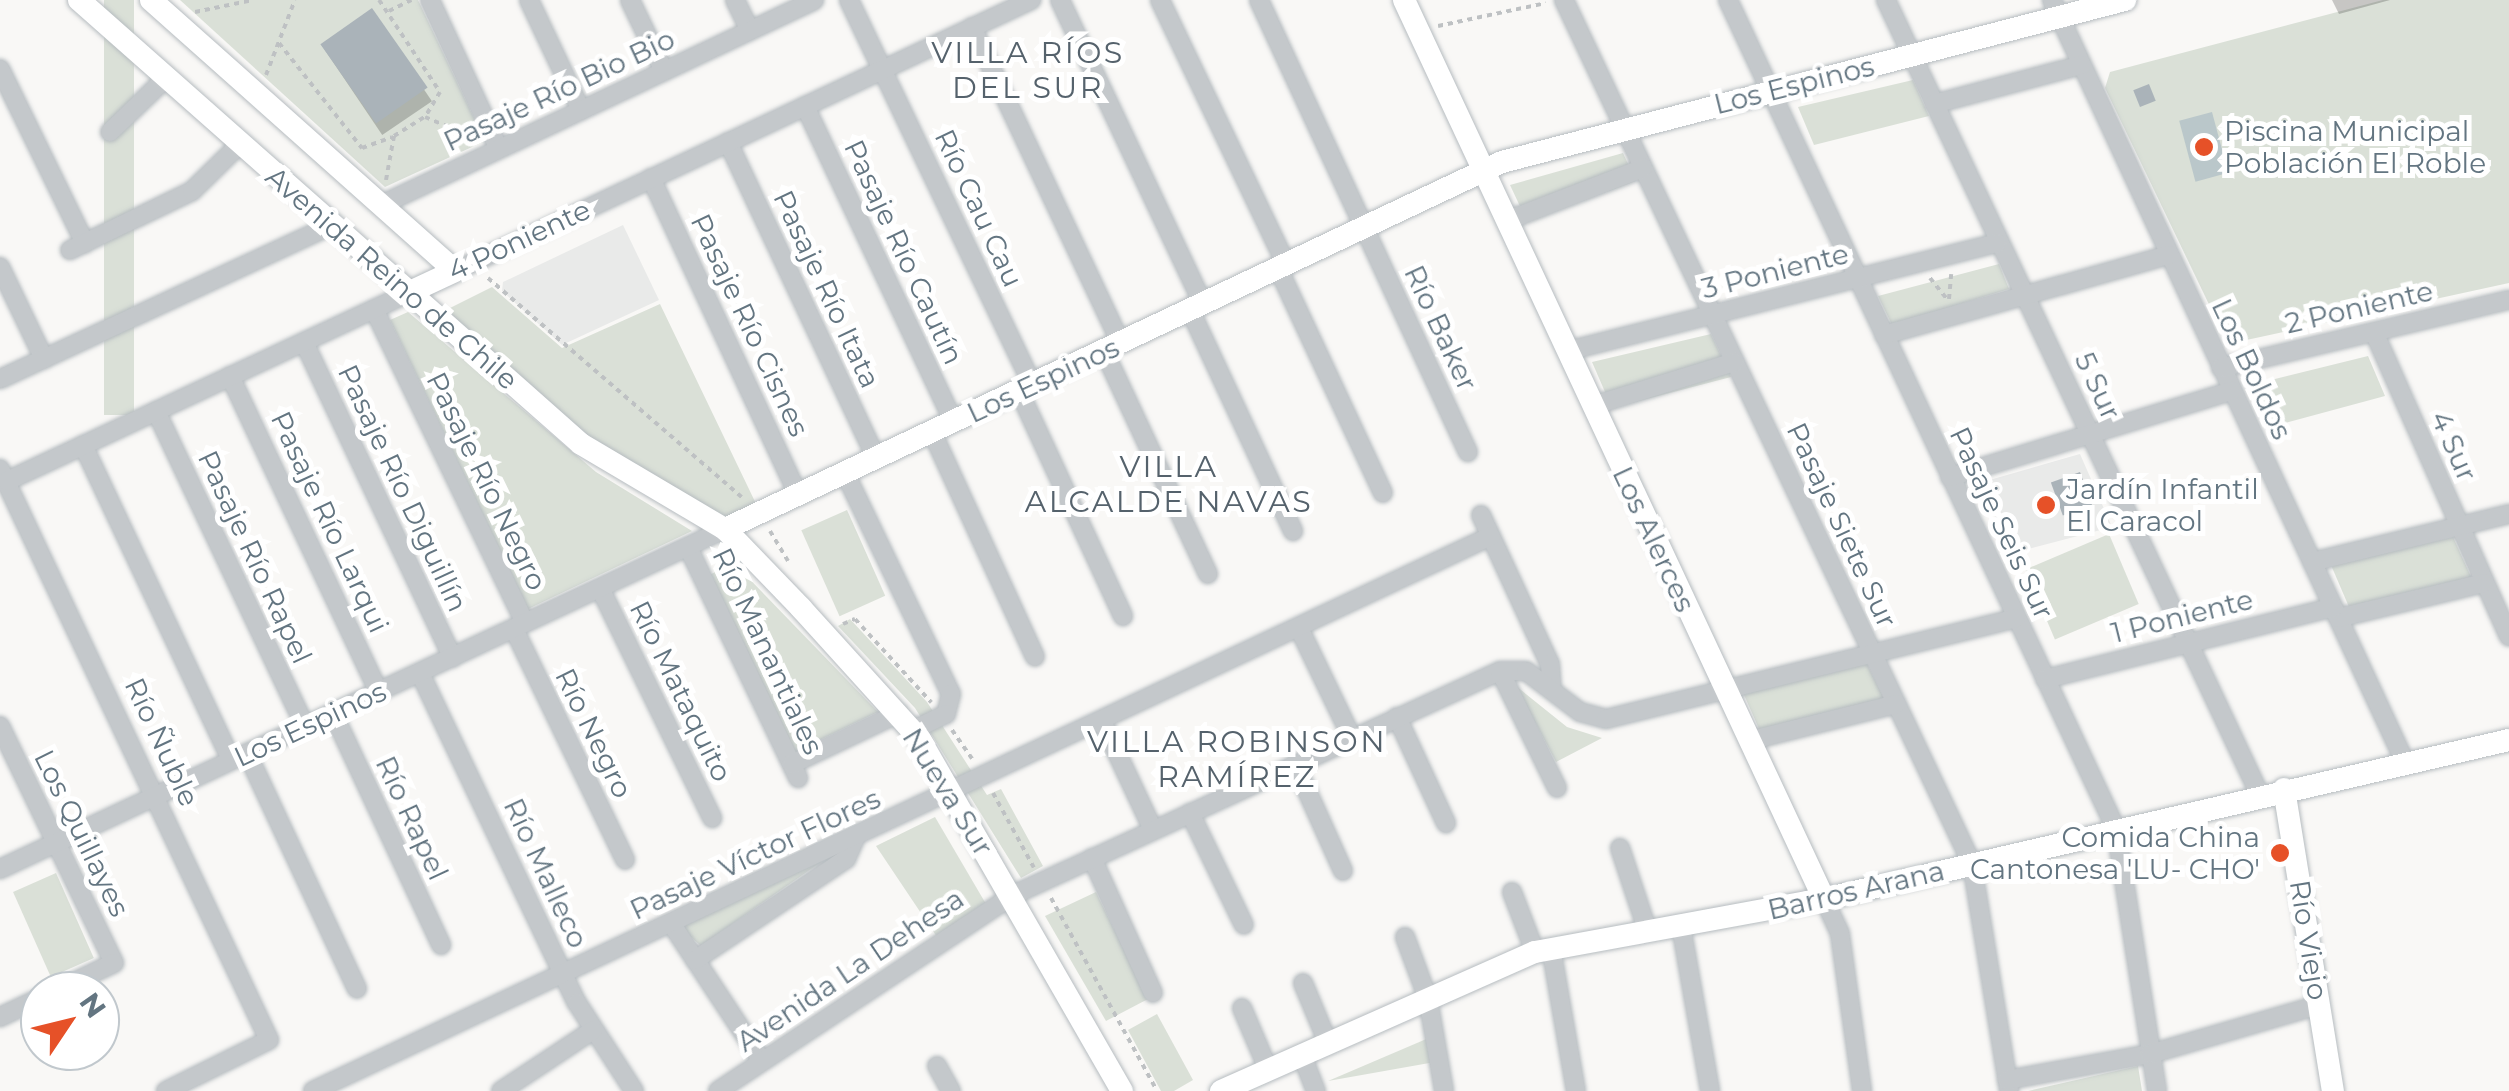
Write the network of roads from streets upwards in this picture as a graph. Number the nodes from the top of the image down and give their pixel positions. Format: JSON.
{"nodes":[{"id":1,"x":79,"y":0,"type":"edge"},
{"id":2,"x":152,"y":0,"type":"edge"},
{"id":3,"x":430,"y":0,"type":"edge"},
{"id":4,"x":530,"y":0,"type":"edge"},
{"id":5,"x":630,"y":0,"type":"edge"},
{"id":6,"x":736,"y":0,"type":"edge"},
{"id":7,"x":814,"y":0,"type":"edge"},
{"id":8,"x":850,"y":0,"type":"edge"},
{"id":9,"x":1031,"y":0,"type":"edge"},
{"id":10,"x":1060,"y":0,"type":"edge"},
{"id":11,"x":1160,"y":0,"type":"edge"},
{"id":12,"x":1259,"y":0,"type":"edge"},
{"id":13,"x":1404,"y":0,"type":"edge"},
{"id":14,"x":1563,"y":0,"type":"edge"},
{"id":15,"x":1728,"y":0,"type":"edge"},
{"id":16,"x":1886,"y":0,"type":"edge"},
{"id":17,"x":2125,"y":0,"type":"edge"},
{"id":18,"x":2056,"y":8,"type":"edge"},
{"id":19,"x":972,"y":28,"type":"junction"},
{"id":20,"x":750,"y":30,"type":"junction"},
{"id":21,"x":1910,"y":55,"type":"junction"},
{"id":22,"x":2082,"y":65,"type":"junction"},
{"id":23,"x":0,"y":69,"type":"edge"},
{"id":24,"x":882,"y":70,"type":"junction"},
{"id":25,"x":664,"y":71,"type":"junction"},
{"id":26,"x":166,"y":78,"type":"junction"},
{"id":27,"x":1769,"y":92,"type":"junction"},
{"id":28,"x":1934,"y":104,"type":"junction"},
{"id":29,"x":805,"y":106,"type":"junction"},
{"id":30,"x":581,"y":110,"type":"junction"},
{"id":31,"x":1624,"y":129,"type":"junction"},
{"id":32,"x":110,"y":132,"type":"dead end"},
{"id":33,"x":728,"y":142,"type":"junction"},
{"id":34,"x":240,"y":144,"type":"junction"},
{"id":35,"x":499,"y":148,"type":"junction"},
{"id":36,"x":1642,"y":168,"type":"junction"},
{"id":37,"x":1483,"y":170,"type":"junction"},
{"id":38,"x":651,"y":178,"type":"junction"},
{"id":39,"x":381,"y":204,"type":"junction"},
{"id":40,"x":1506,"y":221,"type":"junction"},
{"id":41,"x":332,"y":226,"type":"junction"},
{"id":42,"x":1364,"y":228,"type":"junction"},
{"id":43,"x":1997,"y":243,"type":"junction"},
{"id":44,"x":2169,"y":255,"type":"junction"},
{"id":45,"x":1282,"y":266,"type":"junction"},
{"id":46,"x":0,"y":267,"type":"edge"},
{"id":47,"x":463,"y":267,"type":"junction"},
{"id":48,"x":1857,"y":278,"type":"junction"},
{"id":49,"x":408,"y":293,"type":"junction"},
{"id":50,"x":2023,"y":297,"type":"junction"},
{"id":51,"x":2509,"y":300,"type":"edge"},
{"id":52,"x":1197,"y":307,"type":"junction"},
{"id":53,"x":374,"y":309,"type":"junction"},
{"id":54,"x":1712,"y":315,"type":"junction"},
{"id":55,"x":2374,"y":332,"type":"junction"},
{"id":56,"x":1884,"y":335,"type":"junction"},
{"id":57,"x":304,"y":342,"type":"junction"},
{"id":58,"x":1112,"y":347,"type":"junction"},
{"id":59,"x":1567,"y":352,"type":"junction"},
{"id":60,"x":44,"y":359,"type":"junction"},
{"id":61,"x":1734,"y":362,"type":"junction"},
{"id":62,"x":2222,"y":368,"type":"junction"},
{"id":63,"x":230,"y":376,"type":"junction"},
{"id":64,"x":0,"y":379,"type":"edge"},
{"id":65,"x":1026,"y":388,"type":"junction"},
{"id":66,"x":2232,"y":390,"type":"junction"},
{"id":67,"x":1592,"y":406,"type":"junction"},
{"id":68,"x":156,"y":411,"type":"junction"},
{"id":69,"x":943,"y":427,"type":"junction"},
{"id":70,"x":2090,"y":434,"type":"junction"},
{"id":71,"x":83,"y":445,"type":"junction"},
{"id":72,"x":1468,"y":452,"type":"dead end"},
{"id":73,"x":876,"y":458,"type":"junction"},
{"id":74,"x":845,"y":473,"type":"junction"},
{"id":75,"x":1950,"y":477,"type":"junction"},
{"id":76,"x":6,"y":488,"type":"edge"},
{"id":77,"x":1383,"y":494,"type":"dead end"},
{"id":78,"x":798,"y":495,"type":"junction"},
{"id":79,"x":2509,"y":514,"type":"edge"},
{"id":80,"x":1481,"y":515,"type":"dead end"},
{"id":81,"x":2460,"y":526,"type":"junction"},
{"id":82,"x":725,"y":529,"type":"junction"},
{"id":83,"x":1294,"y":531,"type":"dead end"},
{"id":84,"x":1491,"y":536,"type":"junction"},
{"id":85,"x":688,"y":546,"type":"junction"},
{"id":86,"x":2312,"y":562,"type":"junction"},
{"id":87,"x":1208,"y":574,"type":"dead end"},
{"id":88,"x":2484,"y":583,"type":"junction"},
{"id":89,"x":600,"y":588,"type":"junction"},
{"id":90,"x":2336,"y":613,"type":"junction"},
{"id":91,"x":1123,"y":616,"type":"dead end"},
{"id":92,"x":2016,"y":618,"type":"junction"},
{"id":93,"x":520,"y":626,"type":"junction"},
{"id":94,"x":1299,"y":628,"type":"junction"},
{"id":95,"x":2509,"y":636,"type":"edge"},
{"id":96,"x":2187,"y":644,"type":"junction"},
{"id":97,"x":1872,"y":652,"type":"junction"},
{"id":98,"x":1035,"y":657,"type":"dead end"},
{"id":99,"x":453,"y":658,"type":"junction"},
{"id":100,"x":1500,"y":671,"type":"junction"},
{"id":101,"x":420,"y":673,"type":"junction"},
{"id":102,"x":2045,"y":678,"type":"junction"},
{"id":103,"x":1723,"y":686,"type":"junction"},
{"id":104,"x":1552,"y":690,"type":"junction"},
{"id":105,"x":379,"y":692,"type":"junction"},
{"id":106,"x":1896,"y":704,"type":"junction"},
{"id":107,"x":333,"y":713,"type":"junction"},
{"id":108,"x":1396,"y":717,"type":"junction"},
{"id":109,"x":906,"y":722,"type":"junction"},
{"id":110,"x":1102,"y":722,"type":"junction"},
{"id":111,"x":305,"y":726,"type":"junction"},
{"id":112,"x":2,"y":733,"type":"edge"},
{"id":113,"x":1352,"y":738,"type":"junction"},
{"id":114,"x":2509,"y":740,"type":"edge"},
{"id":115,"x":1748,"y":741,"type":"junction"},
{"id":116,"x":239,"y":757,"type":"junction"},
{"id":117,"x":2404,"y":760,"type":"junction"},
{"id":118,"x":1294,"y":764,"type":"junction"},
{"id":119,"x":1557,"y":788,"type":"dead end"},
{"id":120,"x":2284,"y":789,"type":"junction"},
{"id":121,"x":952,"y":793,"type":"junction"},
{"id":122,"x":157,"y":795,"type":"junction"},
{"id":123,"x":2260,"y":795,"type":"junction"},
{"id":124,"x":1190,"y":812,"type":"junction"},
{"id":125,"x":712,"y":818,"type":"dead end"},
{"id":126,"x":1446,"y":823,"type":"dead end"},
{"id":127,"x":2116,"y":829,"type":"junction"},
{"id":128,"x":1153,"y":830,"type":"junction"},
{"id":129,"x":856,"y":837,"type":"junction"},
{"id":130,"x":56,"y":842,"type":"junction"},
{"id":131,"x":1620,"y":848,"type":"dead end"},
{"id":132,"x":1092,"y":858,"type":"junction"},
{"id":133,"x":624,"y":860,"type":"dead end"},
{"id":134,"x":1972,"y":864,"type":"junction"},
{"id":135,"x":0,"y":869,"type":"edge"},
{"id":136,"x":1343,"y":871,"type":"dead end"},
{"id":137,"x":1512,"y":892,"type":"dead end"},
{"id":138,"x":1011,"y":896,"type":"junction"},
{"id":139,"x":1824,"y":899,"type":"junction"},
{"id":140,"x":671,"y":923,"type":"junction"},
{"id":141,"x":1244,"y":924,"type":"dead end"},
{"id":142,"x":1682,"y":926,"type":"junction"},
{"id":143,"x":1648,"y":932,"type":"junction"},
{"id":144,"x":1405,"y":937,"type":"dead end"},
{"id":145,"x":441,"y":945,"type":"dead end"},
{"id":146,"x":1543,"y":950,"type":"junction"},
{"id":147,"x":695,"y":960,"type":"junction"},
{"id":148,"x":99,"y":971,"type":"edge"},
{"id":149,"x":563,"y":973,"type":"junction"},
{"id":150,"x":1303,"y":982,"type":"dead end"},
{"id":151,"x":357,"y":989,"type":"dead end"},
{"id":152,"x":1153,"y":993,"type":"dead end"},
{"id":153,"x":1428,"y":999,"type":"junction"},
{"id":154,"x":2319,"y":1005,"type":"junction"},
{"id":155,"x":1242,"y":1008,"type":"dead end"},
{"id":156,"x":593,"y":1030,"type":"junction"},
{"id":157,"x":1328,"y":1044,"type":"junction"},
{"id":158,"x":1302,"y":1054,"type":"junction"},
{"id":159,"x":2150,"y":1054,"type":"junction"},
{"id":160,"x":762,"y":1062,"type":"junction"},
{"id":161,"x":937,"y":1066,"type":"dead end"},
{"id":162,"x":1268,"y":1069,"type":"junction"},
{"id":163,"x":201,"y":1083,"type":"edge"},
{"id":164,"x":2008,"y":1086,"type":"edge"},
{"id":165,"x":166,"y":1091,"type":"edge"},
{"id":166,"x":313,"y":1091,"type":"edge"},
{"id":167,"x":501,"y":1091,"type":"edge"},
{"id":168,"x":634,"y":1091,"type":"edge"},
{"id":169,"x":718,"y":1091,"type":"edge"},
{"id":170,"x":952,"y":1091,"type":"edge"},
{"id":171,"x":1122,"y":1091,"type":"edge"},
{"id":172,"x":1221,"y":1091,"type":"edge"},
{"id":173,"x":1316,"y":1091,"type":"edge"},
{"id":174,"x":1444,"y":1091,"type":"edge"},
{"id":175,"x":1576,"y":1091,"type":"edge"},
{"id":176,"x":1710,"y":1091,"type":"edge"},
{"id":177,"x":1862,"y":1091,"type":"edge"},
{"id":178,"x":2157,"y":1091,"type":"edge"},
{"id":179,"x":2333,"y":1091,"type":"edge"}],
"edges":[{"from":1,"to":26,"type":"street","name":"Avenida Reino de Chile"},
{"from":2,"to":39,"type":"street","name":"Avenida Reino de Chile"},
{"from":3,"to":35,"type":"street"},
{"from":4,"to":30,"type":"street"},
{"from":5,"to":25,"type":"street"},
{"from":6,"to":20,"type":"street"},
{"from":7,"to":20,"type":"street","name":"Pasaje Río Bio Bio"},
{"from":8,"to":24,"type":"street","name":"Río Cau Cau"},
{"from":9,"to":19,"type":"street","name":"4 Poniente"},
{"from":10,"to":52,"type":"street"},
{"from":11,"to":45,"type":"street"},
{"from":12,"to":42,"type":"street","name":"Río Baker"},
{"from":13,"to":37,"type":"street","name":"Los Alerces"},
{"from":14,"to":31,"type":"street","name":"Pasaje Siete Sur"},
{"from":15,"to":27,"type":"street","name":"Pasaje Seis Sur"},
{"from":16,"to":21,"type":"street","name":"5 Sur"},
{"from":17,"to":18,"type":"street","name":"Los Espinos"},
{"from":18,"to":21,"type":"street","name":"Los Espinos"},
{"from":18,"to":22,"type":"street","name":"Los Boldos"},
{"from":19,"to":24,"type":"street","name":"4 Poniente"},
{"from":19,"to":58,"type":"street"},
{"from":20,"to":25,"type":"street","name":"Pasaje Río Bio Bio"},
{"from":21,"to":27,"type":"street","name":"Los Espinos"},
{"from":21,"to":28,"type":"street","name":"5 Sur"},
{"from":22,"to":28,"type":"street"},
{"from":22,"to":44,"type":"street","name":"Los Boldos"},
{"from":23,"to":34,"type":"street"},
{"from":24,"to":29,"type":"street","name":"4 Poniente"},
{"from":24,"to":65,"type":"street","name":"Río Cau Cau"},
{"from":25,"to":30,"type":"street","name":"Pasaje Río Bio Bio"},
{"from":26,"to":32,"type":"street"},
{"from":26,"to":34,"type":"street","name":"Avenida Reino de Chile"},
{"from":27,"to":31,"type":"street","name":"Los Espinos"},
{"from":27,"to":48,"type":"street","name":"Pasaje Seis Sur"},
{"from":28,"to":43,"type":"street","name":"5 Sur"},
{"from":29,"to":33,"type":"street","name":"4 Poniente"},
{"from":29,"to":69,"type":"street","name":"Pasaje Río Cautín"},
{"from":30,"to":35,"type":"street","name":"Pasaje Río Bio Bio"},
{"from":31,"to":36,"type":"street","name":"Pasaje Siete Sur"},
{"from":31,"to":37,"type":"street","name":"Los Espinos"},
{"from":33,"to":38,"type":"street","name":"4 Poniente"},
{"from":33,"to":73,"type":"street","name":"Pasaje Río Itata"},
{"from":34,"to":41,"type":"street","name":"Avenida Reino de Chile"},
{"from":35,"to":39,"type":"street","name":"Pasaje Río Bio Bio"},
{"from":36,"to":40,"type":"street"},
{"from":36,"to":54,"type":"street","name":"Pasaje Siete Sur"},
{"from":37,"to":40,"type":"street","name":"Los Alerces"},
{"from":37,"to":42,"type":"street","name":"Los Espinos"},
{"from":38,"to":47,"type":"street","name":"4 Poniente"},
{"from":38,"to":78,"type":"street","name":"Pasaje Río Cisnes"},
{"from":39,"to":47,"type":"street","name":"Avenida Reino de Chile"},
{"from":40,"to":59,"type":"street","name":"Los Alerces"},
{"from":41,"to":49,"type":"street","name":"Avenida Reino de Chile"},
{"from":41,"to":60,"type":"street"},
{"from":42,"to":45,"type":"street","name":"Los Espinos"},
{"from":42,"to":72,"type":"street","name":"Río Baker"},
{"from":43,"to":48,"type":"street","name":"3 Poniente"},
{"from":43,"to":50,"type":"street","name":"5 Sur"},
{"from":44,"to":50,"type":"street"},
{"from":44,"to":62,"type":"street","name":"Los Boldos"},
{"from":45,"to":52,"type":"street","name":"Los Espinos"},
{"from":45,"to":77,"type":"street"},
{"from":46,"to":60,"type":"street"},
{"from":47,"to":49,"type":"street","name":"4 Poniente"},
{"from":48,"to":54,"type":"street","name":"3 Poniente"},
{"from":48,"to":56,"type":"street","name":"Pasaje Seis Sur"},
{"from":49,"to":53,"type":"street","name":"4 Poniente"},
{"from":49,"to":82,"type":"street","name":"Avenida Reino de Chile"},
{"from":50,"to":56,"type":"street"},
{"from":50,"to":70,"type":"street","name":"5 Sur"},
{"from":51,"to":55,"type":"street","name":"2 Poniente"},
{"from":52,"to":58,"type":"street","name":"Los Espinos"},
{"from":52,"to":83,"type":"street"},
{"from":53,"to":57,"type":"street","name":"4 Poniente"},
{"from":53,"to":93,"type":"street","name":"Pasaje Río Negro"},
{"from":54,"to":59,"type":"street","name":"3 Poniente"},
{"from":54,"to":61,"type":"street","name":"Pasaje Siete Sur"},
{"from":55,"to":62,"type":"street","name":"2 Poniente"},
{"from":55,"to":81,"type":"street","name":"4 Sur"},
{"from":56,"to":75,"type":"street","name":"Pasaje Seis Sur"},
{"from":57,"to":63,"type":"street","name":"4 Poniente"},
{"from":57,"to":99,"type":"street","name":"Pasaje Río Diguillín"},
{"from":58,"to":65,"type":"street","name":"Los Espinos"},
{"from":58,"to":87,"type":"street"},
{"from":59,"to":67,"type":"street","name":"Los Alerces"},
{"from":60,"to":64,"type":"street"},
{"from":61,"to":67,"type":"street"},
{"from":61,"to":97,"type":"street","name":"Pasaje Siete Sur"},
{"from":62,"to":66,"type":"street","name":"Los Boldos"},
{"from":63,"to":68,"type":"street","name":"4 Poniente"},
{"from":63,"to":105,"type":"street","name":"Pasaje Río Larqui"},
{"from":65,"to":69,"type":"street","name":"Los Espinos"},
{"from":65,"to":91,"type":"street","name":"Río Cau Cau"},
{"from":66,"to":70,"type":"street"},
{"from":66,"to":86,"type":"street","name":"Los Boldos"},
{"from":67,"to":103,"type":"street","name":"Los Alerces"},
{"from":68,"to":71,"type":"street","name":"4 Poniente"},
{"from":68,"to":111,"type":"street","name":"Pasaje Río Rapel"},
{"from":69,"to":73,"type":"street","name":"Los Espinos"},
{"from":69,"to":98,"type":"street","name":"Pasaje Río Cautín"},
{"from":70,"to":75,"type":"street"},
{"from":70,"to":96,"type":"street","name":"5 Sur"},
{"from":71,"to":76,"type":"street","name":"4 Poniente"},
{"from":71,"to":116,"type":"street"},
{"from":73,"to":74,"type":"street","name":"Los Espinos"},
{"from":74,"to":78,"type":"street","name":"Los Espinos"},
{"from":74,"to":109,"type":"street"},
{"from":75,"to":92,"type":"street","name":"Pasaje Seis Sur"},
{"from":76,"to":122,"type":"street","name":"Río Ñuble"},
{"from":78,"to":82,"type":"street","name":"Los Espinos"},
{"from":79,"to":81,"type":"street"},
{"from":80,"to":84,"type":"street"},
{"from":81,"to":86,"type":"street"},
{"from":81,"to":88,"type":"street","name":"4 Sur"},
{"from":82,"to":85,"type":"street","name":"Los Espinos"},
{"from":82,"to":109,"type":"street","name":"Nueva Sur"},
{"from":84,"to":94,"type":"street","name":"Pasaje Víctor Flores"},
{"from":84,"to":104,"type":"street"},
{"from":85,"to":89,"type":"street","name":"Los Espinos"},
{"from":85,"to":109,"type":"street","name":"Río Manantiales"},
{"from":86,"to":90,"type":"street","name":"Los Boldos"},
{"from":88,"to":90,"type":"street","name":"1 Poniente"},
{"from":88,"to":95,"type":"street","name":"4 Sur"},
{"from":89,"to":93,"type":"street","name":"Los Espinos"},
{"from":89,"to":125,"type":"street","name":"Río Mataquito"},
{"from":90,"to":96,"type":"street","name":"1 Poniente"},
{"from":90,"to":117,"type":"street","name":"Los Boldos"},
{"from":92,"to":97,"type":"street"},
{"from":92,"to":102,"type":"street","name":"Pasaje Seis Sur"},
{"from":93,"to":99,"type":"street","name":"Los Espinos"},
{"from":93,"to":133,"type":"street","name":"Río Negro"},
{"from":94,"to":110,"type":"street","name":"Pasaje Víctor Flores"},
{"from":94,"to":113,"type":"street"},
{"from":96,"to":102,"type":"street","name":"1 Poniente"},
{"from":96,"to":123,"type":"street","name":"5 Sur"},
{"from":97,"to":103,"type":"street"},
{"from":97,"to":106,"type":"street","name":"Pasaje Siete Sur"},
{"from":99,"to":101,"type":"street","name":"Los Espinos"},
{"from":100,"to":104,"type":"street"},
{"from":100,"to":108,"type":"street","name":"Avenida La Dehesa"},
{"from":100,"to":119,"type":"street"},
{"from":101,"to":105,"type":"street","name":"Los Espinos"},
{"from":101,"to":149,"type":"street","name":"Río Malleco"},
{"from":102,"to":127,"type":"street","name":"Pasaje Seis Sur"},
{"from":103,"to":104,"type":"street"},
{"from":103,"to":115,"type":"street","name":"Los Alerces"},
{"from":105,"to":107,"type":"street","name":"Los Espinos"},
{"from":106,"to":115,"type":"street"},
{"from":106,"to":134,"type":"street","name":"Pasaje Siete Sur"},
{"from":107,"to":111,"type":"street","name":"Los Espinos"},
{"from":107,"to":145,"type":"street","name":"Río Rapel"},
{"from":108,"to":113,"type":"street","name":"Avenida La Dehesa"},
{"from":108,"to":126,"type":"street"},
{"from":109,"to":121,"type":"street","name":"Nueva Sur"},
{"from":110,"to":121,"type":"street","name":"Pasaje Víctor Flores"},
{"from":110,"to":128,"type":"street"},
{"from":111,"to":116,"type":"street","name":"Los Espinos"},
{"from":112,"to":130,"type":"street","name":"Los Quillayes"},
{"from":113,"to":118,"type":"street","name":"Avenida La Dehesa"},
{"from":114,"to":117,"type":"street","name":"Barros Arana"},
{"from":115,"to":139,"type":"street","name":"Los Alerces"},
{"from":116,"to":122,"type":"street","name":"Los Espinos"},
{"from":116,"to":151,"type":"street"},
{"from":117,"to":120,"type":"street","name":"Barros Arana"},
{"from":118,"to":124,"type":"street","name":"Avenida La Dehesa"},
{"from":118,"to":136,"type":"street"},
{"from":120,"to":123,"type":"street","name":"Barros Arana"},
{"from":120,"to":154,"type":"street","name":"Río Viejo"},
{"from":121,"to":129,"type":"street","name":"Pasaje Víctor Flores"},
{"from":121,"to":138,"type":"street","name":"Nueva Sur"},
{"from":122,"to":130,"type":"street","name":"Los Espinos"},
{"from":122,"to":163,"type":"street","name":"Río Ñuble"},
{"from":123,"to":127,"type":"street","name":"Barros Arana"},
{"from":124,"to":128,"type":"street","name":"Avenida La Dehesa"},
{"from":124,"to":141,"type":"street"},
{"from":127,"to":134,"type":"street","name":"Barros Arana"},
{"from":127,"to":159,"type":"street","name":"Pasaje Seis Sur"},
{"from":128,"to":132,"type":"street","name":"Avenida La Dehesa"},
{"from":129,"to":140,"type":"street","name":"Pasaje Víctor Flores"},
{"from":129,"to":147,"type":"street"},
{"from":130,"to":135,"type":"street","name":"Los Espinos"},
{"from":130,"to":148,"type":"street","name":"Los Quillayes"},
{"from":131,"to":143,"type":"street"},
{"from":132,"to":138,"type":"street","name":"Avenida La Dehesa"},
{"from":132,"to":152,"type":"street"},
{"from":134,"to":139,"type":"street","name":"Barros Arana"},
{"from":134,"to":164,"type":"street","name":"Pasaje Siete Sur"},
{"from":137,"to":146,"type":"street"},
{"from":138,"to":160,"type":"street","name":"Avenida La Dehesa"},
{"from":138,"to":171,"type":"street","name":"Nueva Sur"},
{"from":139,"to":142,"type":"street","name":"Barros Arana"},
{"from":139,"to":177,"type":"street","name":"Los Alerces"},
{"from":140,"to":147,"type":"street"},
{"from":140,"to":149,"type":"street","name":"Pasaje Víctor Flores"},
{"from":142,"to":143,"type":"street","name":"Barros Arana"},
{"from":142,"to":176,"type":"street"},
{"from":143,"to":146,"type":"street","name":"Barros Arana"},
{"from":144,"to":153,"type":"street"},
{"from":146,"to":153,"type":"street","name":"Barros Arana"},
{"from":146,"to":175,"type":"street"},
{"from":147,"to":160,"type":"street"},
{"from":149,"to":156,"type":"street","name":"Río Malleco"},
{"from":149,"to":166,"type":"street","name":"Pasaje Víctor Flores"},
{"from":150,"to":157,"type":"street"},
{"from":153,"to":157,"type":"street","name":"Barros Arana"},
{"from":153,"to":174,"type":"street"},
{"from":154,"to":159,"type":"street"},
{"from":154,"to":179,"type":"street","name":"Río Viejo"},
{"from":155,"to":162,"type":"street"},
{"from":156,"to":167,"type":"street"},
{"from":156,"to":168,"type":"street","name":"Río Malleco"},
{"from":157,"to":158,"type":"street","name":"Barros Arana"},
{"from":158,"to":162,"type":"street","name":"Barros Arana"},
{"from":158,"to":173,"type":"street"},
{"from":159,"to":164,"type":"street"},
{"from":159,"to":178,"type":"street","name":"Pasaje Seis Sur"},
{"from":160,"to":169,"type":"street","name":"Avenida La Dehesa"},
{"from":161,"to":170,"type":"street"},
{"from":162,"to":172,"type":"street","name":"Barros Arana"},
{"from":163,"to":165,"type":"street"}]}
